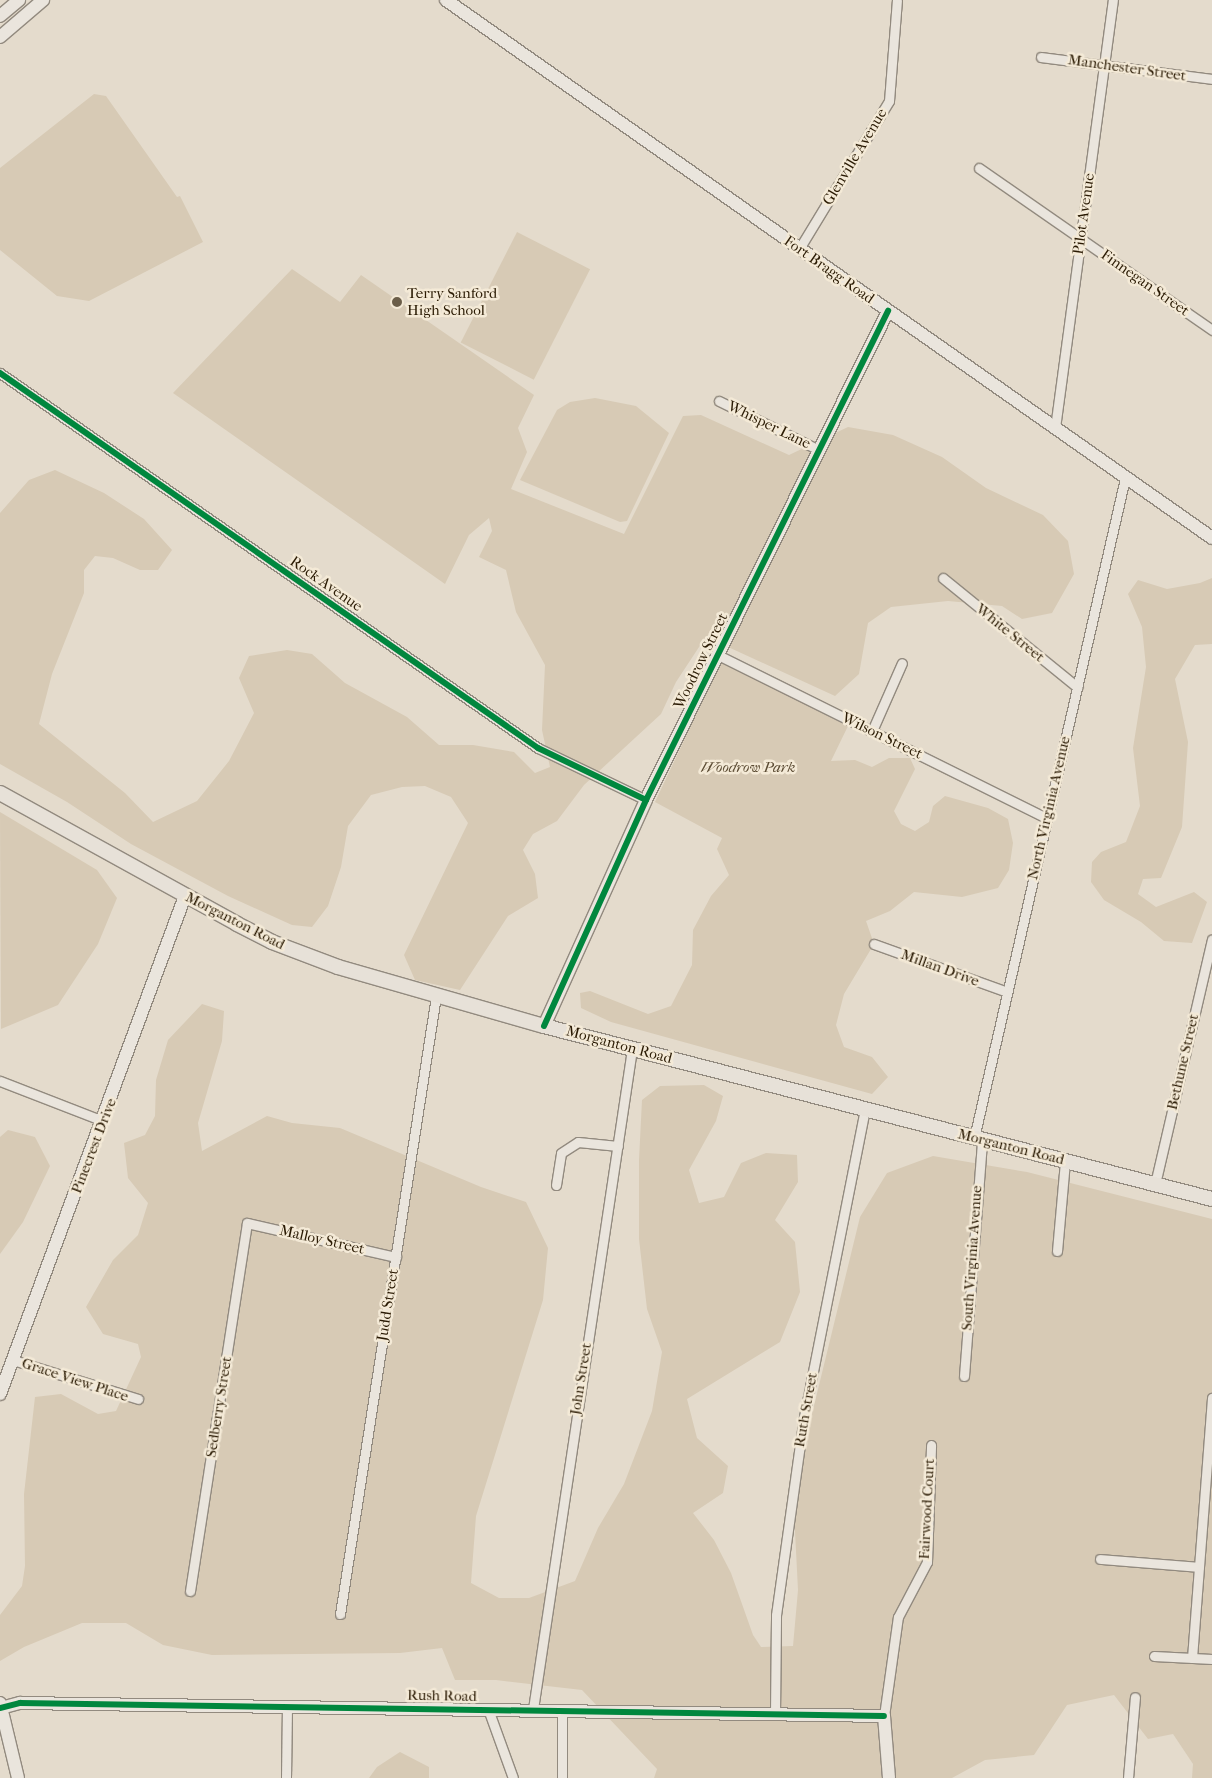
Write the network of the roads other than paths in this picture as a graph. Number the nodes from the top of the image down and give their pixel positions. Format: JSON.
{"nodes":[{"id":1,"x":19,"y":0,"type":"edge"},
{"id":2,"x":43,"y":0,"type":"edge"},
{"id":3,"x":446,"y":0,"type":"edge"},
{"id":4,"x":897,"y":0,"type":"edge"},
{"id":5,"x":1112,"y":0,"type":"edge"},
{"id":6,"x":0,"y":16,"type":"edge"},
{"id":7,"x":0,"y":37,"type":"edge"},
{"id":8,"x":1041,"y":57,"type":"dead end"},
{"id":9,"x":1104,"y":65,"type":"junction"},
{"id":10,"x":1212,"y":79,"type":"edge"},
{"id":11,"x":978,"y":168,"type":"dead end"},
{"id":12,"x":1080,"y":239,"type":"junction"},
{"id":13,"x":799,"y":249,"type":"junction"},
{"id":14,"x":888,"y":311,"type":"junction"},
{"id":15,"x":1212,"y":330,"type":"edge"},
{"id":16,"x":0,"y":374,"type":"edge"},
{"id":17,"x":719,"y":401,"type":"dead end"},
{"id":18,"x":1054,"y":428,"type":"junction"},
{"id":19,"x":819,"y":450,"type":"junction"},
{"id":20,"x":1125,"y":478,"type":"junction"},
{"id":21,"x":1212,"y":538,"type":"edge"},
{"id":22,"x":944,"y":578,"type":"dead end"},
{"id":23,"x":718,"y":655,"type":"junction"},
{"id":24,"x":902,"y":663,"type":"dead end"},
{"id":25,"x":1077,"y":687,"type":"junction"},
{"id":26,"x":872,"y":731,"type":"junction"},
{"id":27,"x":0,"y":793,"type":"edge"},
{"id":28,"x":646,"y":800,"type":"junction"},
{"id":29,"x":1046,"y":818,"type":"junction"},
{"id":30,"x":184,"y":896,"type":"junction"},
{"id":31,"x":1212,"y":940,"type":"edge"},
{"id":32,"x":874,"y":944,"type":"dead end"},
{"id":33,"x":1007,"y":992,"type":"junction"},
{"id":34,"x":436,"y":996,"type":"junction"},
{"id":35,"x":544,"y":1026,"type":"junction"},
{"id":36,"x":632,"y":1049,"type":"junction"},
{"id":37,"x":0,"y":1081,"type":"edge"},
{"id":38,"x":865,"y":1109,"type":"junction"},
{"id":39,"x":103,"y":1121,"type":"junction"},
{"id":40,"x":978,"y":1139,"type":"junction"},
{"id":41,"x":618,"y":1146,"type":"junction"},
{"id":42,"x":1064,"y":1161,"type":"junction"},
{"id":43,"x":1155,"y":1184,"type":"junction"},
{"id":44,"x":556,"y":1185,"type":"dead end"},
{"id":45,"x":1212,"y":1199,"type":"edge"},
{"id":46,"x":248,"y":1223,"type":"joint"},
{"id":47,"x":1057,"y":1251,"type":"dead end"},
{"id":48,"x":396,"y":1257,"type":"junction"},
{"id":49,"x":13,"y":1360,"type":"junction"},
{"id":50,"x":964,"y":1376,"type":"dead end"},
{"id":51,"x":0,"y":1394,"type":"edge"},
{"id":52,"x":1212,"y":1398,"type":"edge"},
{"id":53,"x":138,"y":1400,"type":"dead end"},
{"id":54,"x":931,"y":1445,"type":"dead end"},
{"id":55,"x":1100,"y":1559,"type":"dead end"},
{"id":56,"x":1199,"y":1567,"type":"junction"},
{"id":57,"x":190,"y":1591,"type":"dead end"},
{"id":58,"x":340,"y":1614,"type":"dead end"},
{"id":59,"x":1154,"y":1656,"type":"dead end"},
{"id":60,"x":1192,"y":1658,"type":"junction"},
{"id":61,"x":1212,"y":1659,"type":"edge"},
{"id":62,"x":1136,"y":1697,"type":"dead end"},
{"id":63,"x":0,"y":1706,"type":"edge"},
{"id":64,"x":287,"y":1706,"type":"junction"},
{"id":65,"x":488,"y":1709,"type":"junction"},
{"id":66,"x":533,"y":1709,"type":"junction"},
{"id":67,"x":562,"y":1709,"type":"junction"},
{"id":68,"x":775,"y":1714,"type":"junction"},
{"id":69,"x":884,"y":1716,"type":"junction"},
{"id":70,"x":18,"y":1778,"type":"edge"},
{"id":71,"x":286,"y":1778,"type":"edge"},
{"id":72,"x":513,"y":1778,"type":"edge"},
{"id":73,"x":562,"y":1778,"type":"edge"},
{"id":74,"x":890,"y":1778,"type":"edge"},
{"id":75,"x":1128,"y":1778,"type":"edge"}],
"edges":[{"from":1,"to":6,"type":"street"},
{"from":2,"to":7,"type":"street"},
{"from":3,"to":13,"type":"street","name":"Fort Bragg Road"},
{"from":4,"to":13,"type":"street","name":"Glenville Avenue"},
{"from":5,"to":9,"type":"street","name":"Pilot Avenue"},
{"from":8,"to":9,"type":"street","name":"Manchester Street"},
{"from":9,"to":10,"type":"street","name":"Manchester Street"},
{"from":9,"to":12,"type":"street","name":"Pilot Avenue"},
{"from":11,"to":12,"type":"street","name":"Finnegan Street"},
{"from":12,"to":15,"type":"street","name":"Finnegan Street"},
{"from":12,"to":18,"type":"street","name":"Pilot Avenue"},
{"from":13,"to":14,"type":"street","name":"Fort Bragg Road"},
{"from":14,"to":18,"type":"street","name":"Fort Bragg Road"},
{"from":14,"to":19,"type":"street","name":"Woodrow Street"},
{"from":16,"to":28,"type":"street","name":"Rock Avenue"},
{"from":17,"to":19,"type":"street","name":"Whisper Lane"},
{"from":18,"to":20,"type":"street","name":"Fort Bragg Road"},
{"from":19,"to":23,"type":"street","name":"Woodrow Street"},
{"from":20,"to":21,"type":"street","name":"Fort Bragg Road"},
{"from":20,"to":25,"type":"street","name":"North Virginia Avenue"},
{"from":22,"to":25,"type":"street","name":"White Street"},
{"from":23,"to":26,"type":"street","name":"Wilson Street"},
{"from":23,"to":28,"type":"street","name":"Woodrow Street"},
{"from":24,"to":26,"type":"street"},
{"from":25,"to":29,"type":"street","name":"North Virginia Avenue"},
{"from":26,"to":29,"type":"street","name":"Wilson Street"},
{"from":27,"to":30,"type":"main road","name":"Morganton Road"},
{"from":28,"to":35,"type":"street","name":"Woodrow Street"},
{"from":29,"to":33,"type":"street","name":"North Virginia Avenue"},
{"from":30,"to":34,"type":"main road","name":"Morganton Road"},
{"from":30,"to":39,"type":"street","name":"Pinecrest Drive"},
{"from":31,"to":43,"type":"street","name":"Bethune Street"},
{"from":32,"to":33,"type":"street","name":"Millan Drive"},
{"from":33,"to":40,"type":"street","name":"North Virginia Avenue"},
{"from":34,"to":35,"type":"main road","name":"Morganton Road"},
{"from":34,"to":48,"type":"street","name":"Judd Street"},
{"from":35,"to":36,"type":"main road","name":"Morganton Road"},
{"from":36,"to":38,"type":"main road","name":"Morganton Road"},
{"from":36,"to":41,"type":"street","name":"John Street"},
{"from":37,"to":39,"type":"street"},
{"from":38,"to":40,"type":"main road","name":"Morganton Road"},
{"from":38,"to":68,"type":"street","name":"Ruth Street"},
{"from":39,"to":49,"type":"street","name":"Pinecrest Drive"},
{"from":40,"to":42,"type":"main road","name":"Morganton Road"},
{"from":40,"to":50,"type":"street","name":"South Virginia Avenue"},
{"from":41,"to":44,"type":"street"},
{"from":41,"to":66,"type":"street","name":"John Street"},
{"from":42,"to":43,"type":"main road","name":"Morganton Road"},
{"from":42,"to":47,"type":"street"},
{"from":43,"to":45,"type":"main road","name":"Morganton Road"},
{"from":46,"to":48,"type":"street","name":"Malloy Street"},
{"from":46,"to":57,"type":"street","name":"Sedberry Street"},
{"from":48,"to":58,"type":"street","name":"Judd Street"},
{"from":49,"to":51,"type":"street","name":"Pinecrest Drive"},
{"from":49,"to":53,"type":"street","name":"Grace View Place"},
{"from":52,"to":56,"type":"street"},
{"from":54,"to":69,"type":"street","name":"Fairwood Court"},
{"from":55,"to":56,"type":"street"},
{"from":56,"to":60,"type":"street"},
{"from":59,"to":60,"type":"street"},
{"from":60,"to":61,"type":"street"},
{"from":62,"to":75,"type":"street"},
{"from":63,"to":64,"type":"street","name":"Rush Road"},
{"from":63,"to":70,"type":"street"},
{"from":64,"to":65,"type":"street","name":"Rush Road"},
{"from":64,"to":71,"type":"street"},
{"from":65,"to":66,"type":"street","name":"Rush Road"},
{"from":65,"to":72,"type":"street"},
{"from":66,"to":67,"type":"street","name":"Rush Road"},
{"from":67,"to":68,"type":"street","name":"Rush Road"},
{"from":67,"to":73,"type":"street"},
{"from":68,"to":69,"type":"street","name":"Rush Road"},
{"from":69,"to":74,"type":"street"}]}
